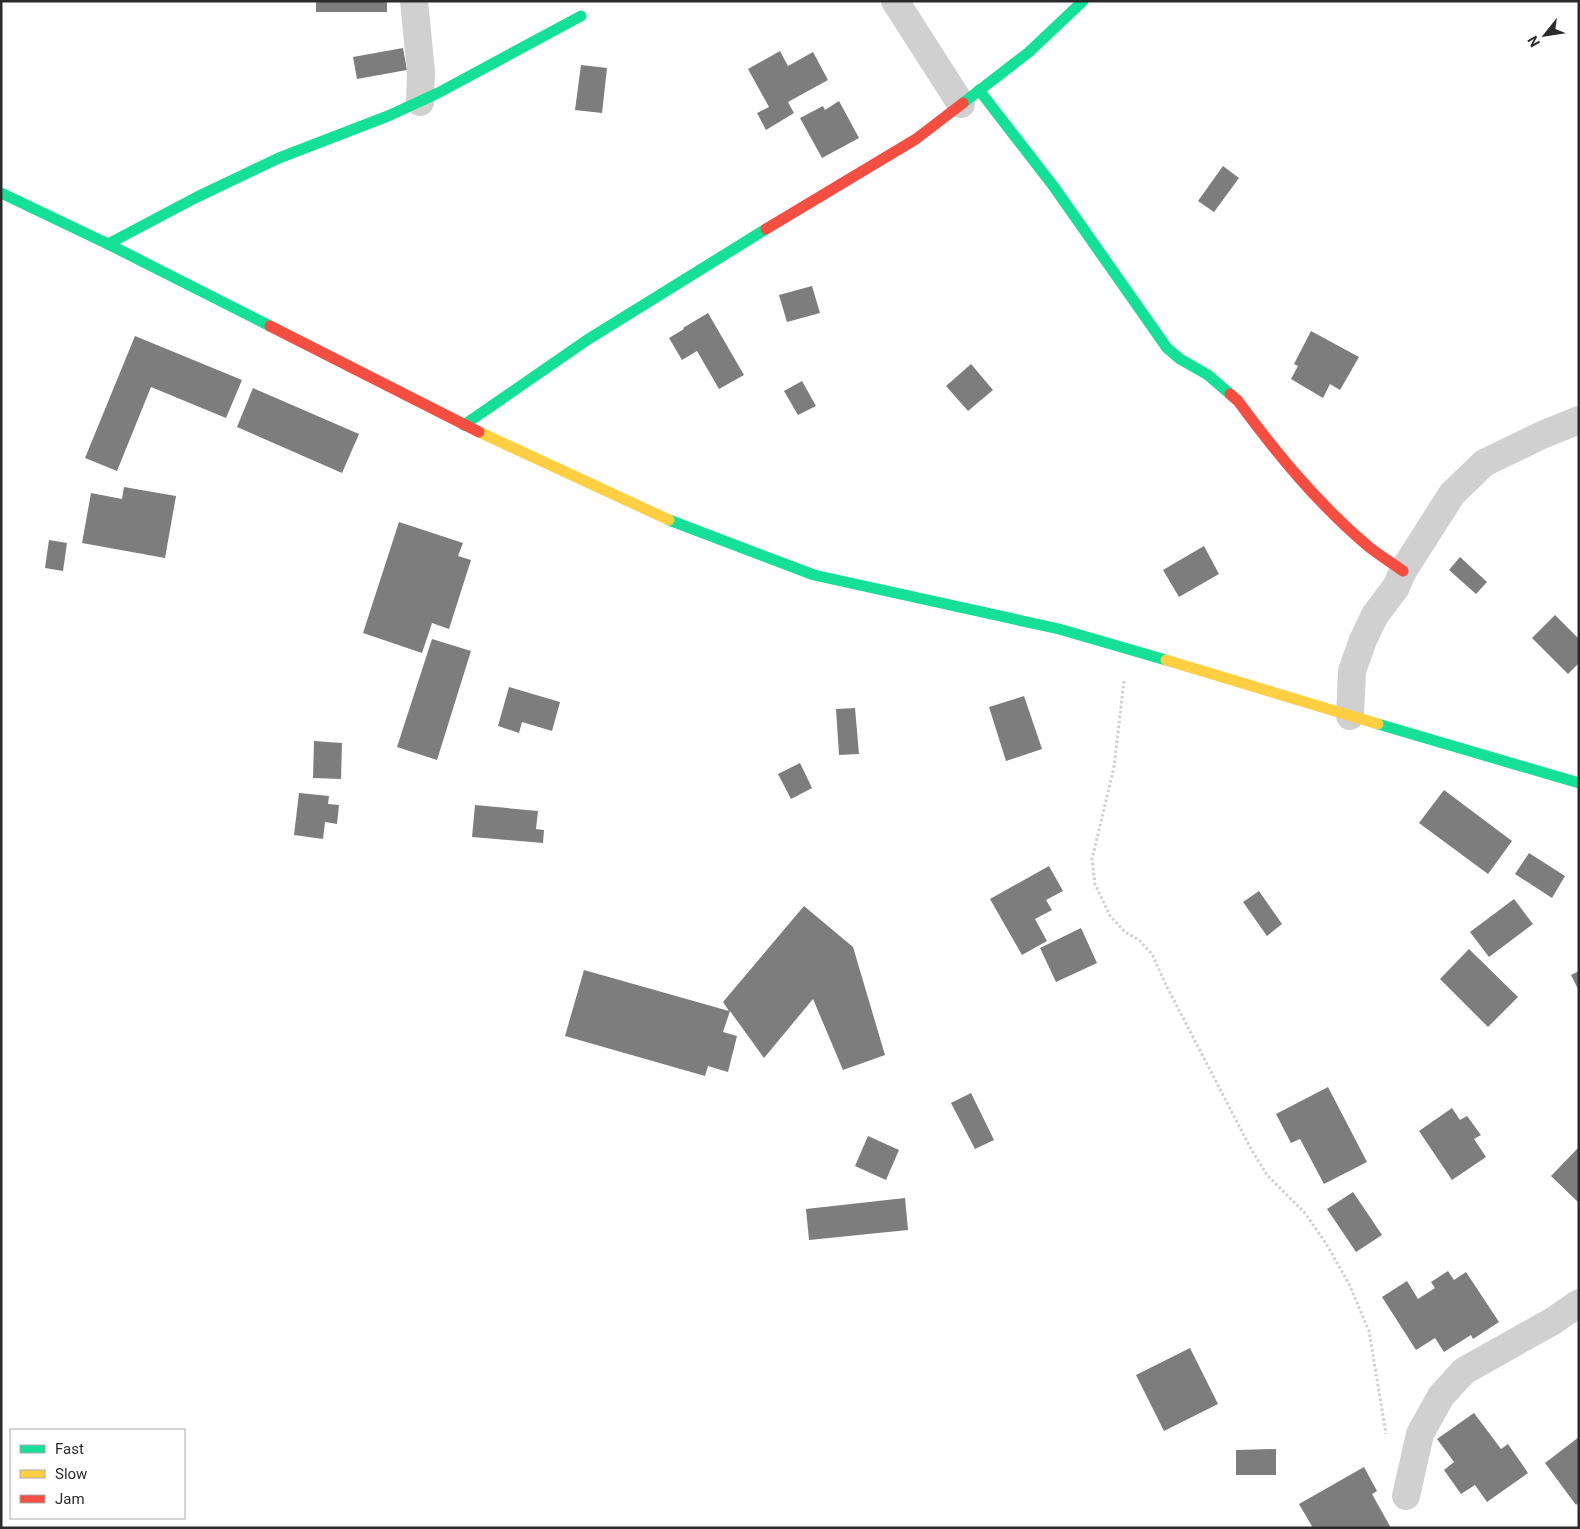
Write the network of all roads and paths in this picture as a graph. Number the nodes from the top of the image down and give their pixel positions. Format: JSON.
{"nodes":[{"id":1,"x":414,"y":1,"type":"edge"},
{"id":2,"x":895,"y":1,"type":"edge"},
{"id":3,"x":1083,"y":1,"type":"edge"},
{"id":4,"x":581,"y":16,"type":"dead end"},
{"id":5,"x":970,"y":97,"type":"junction"},
{"id":6,"x":420,"y":102,"type":"junction"},
{"id":7,"x":1,"y":193,"type":"edge"},
{"id":8,"x":108,"y":244,"type":"junction"},
{"id":9,"x":1579,"y":420,"type":"edge"},
{"id":10,"x":464,"y":425,"type":"junction"},
{"id":11,"x":1403,"y":571,"type":"junction"},
{"id":12,"x":1127,"y":650,"type":"junction"},
{"id":13,"x":1350,"y":716,"type":"junction"},
{"id":14,"x":1579,"y":783,"type":"edge"},
{"id":15,"x":1579,"y":1303,"type":"edge"},
{"id":16,"x":1389,"y":1442,"type":"dead end"},
{"id":17,"x":1406,"y":1496,"type":"dead end"}],
"edges":[{"from":1,"to":6,"type":"street"},
{"from":2,"to":5,"type":"street"},
{"from":3,"to":5,"type":"street"},
{"from":4,"to":6,"type":"street"},
{"from":5,"to":10,"type":"street"},
{"from":5,"to":11,"type":"street"},
{"from":6,"to":8,"type":"street"},
{"from":7,"to":8,"type":"street"},
{"from":8,"to":10,"type":"street"},
{"from":9,"to":11,"type":"street"},
{"from":10,"to":12,"type":"street"},
{"from":11,"to":13,"type":"street"},
{"from":12,"to":13,"type":"street"},
{"from":12,"to":16,"type":"path"},
{"from":13,"to":14,"type":"street"},
{"from":15,"to":17,"type":"street"}]}
